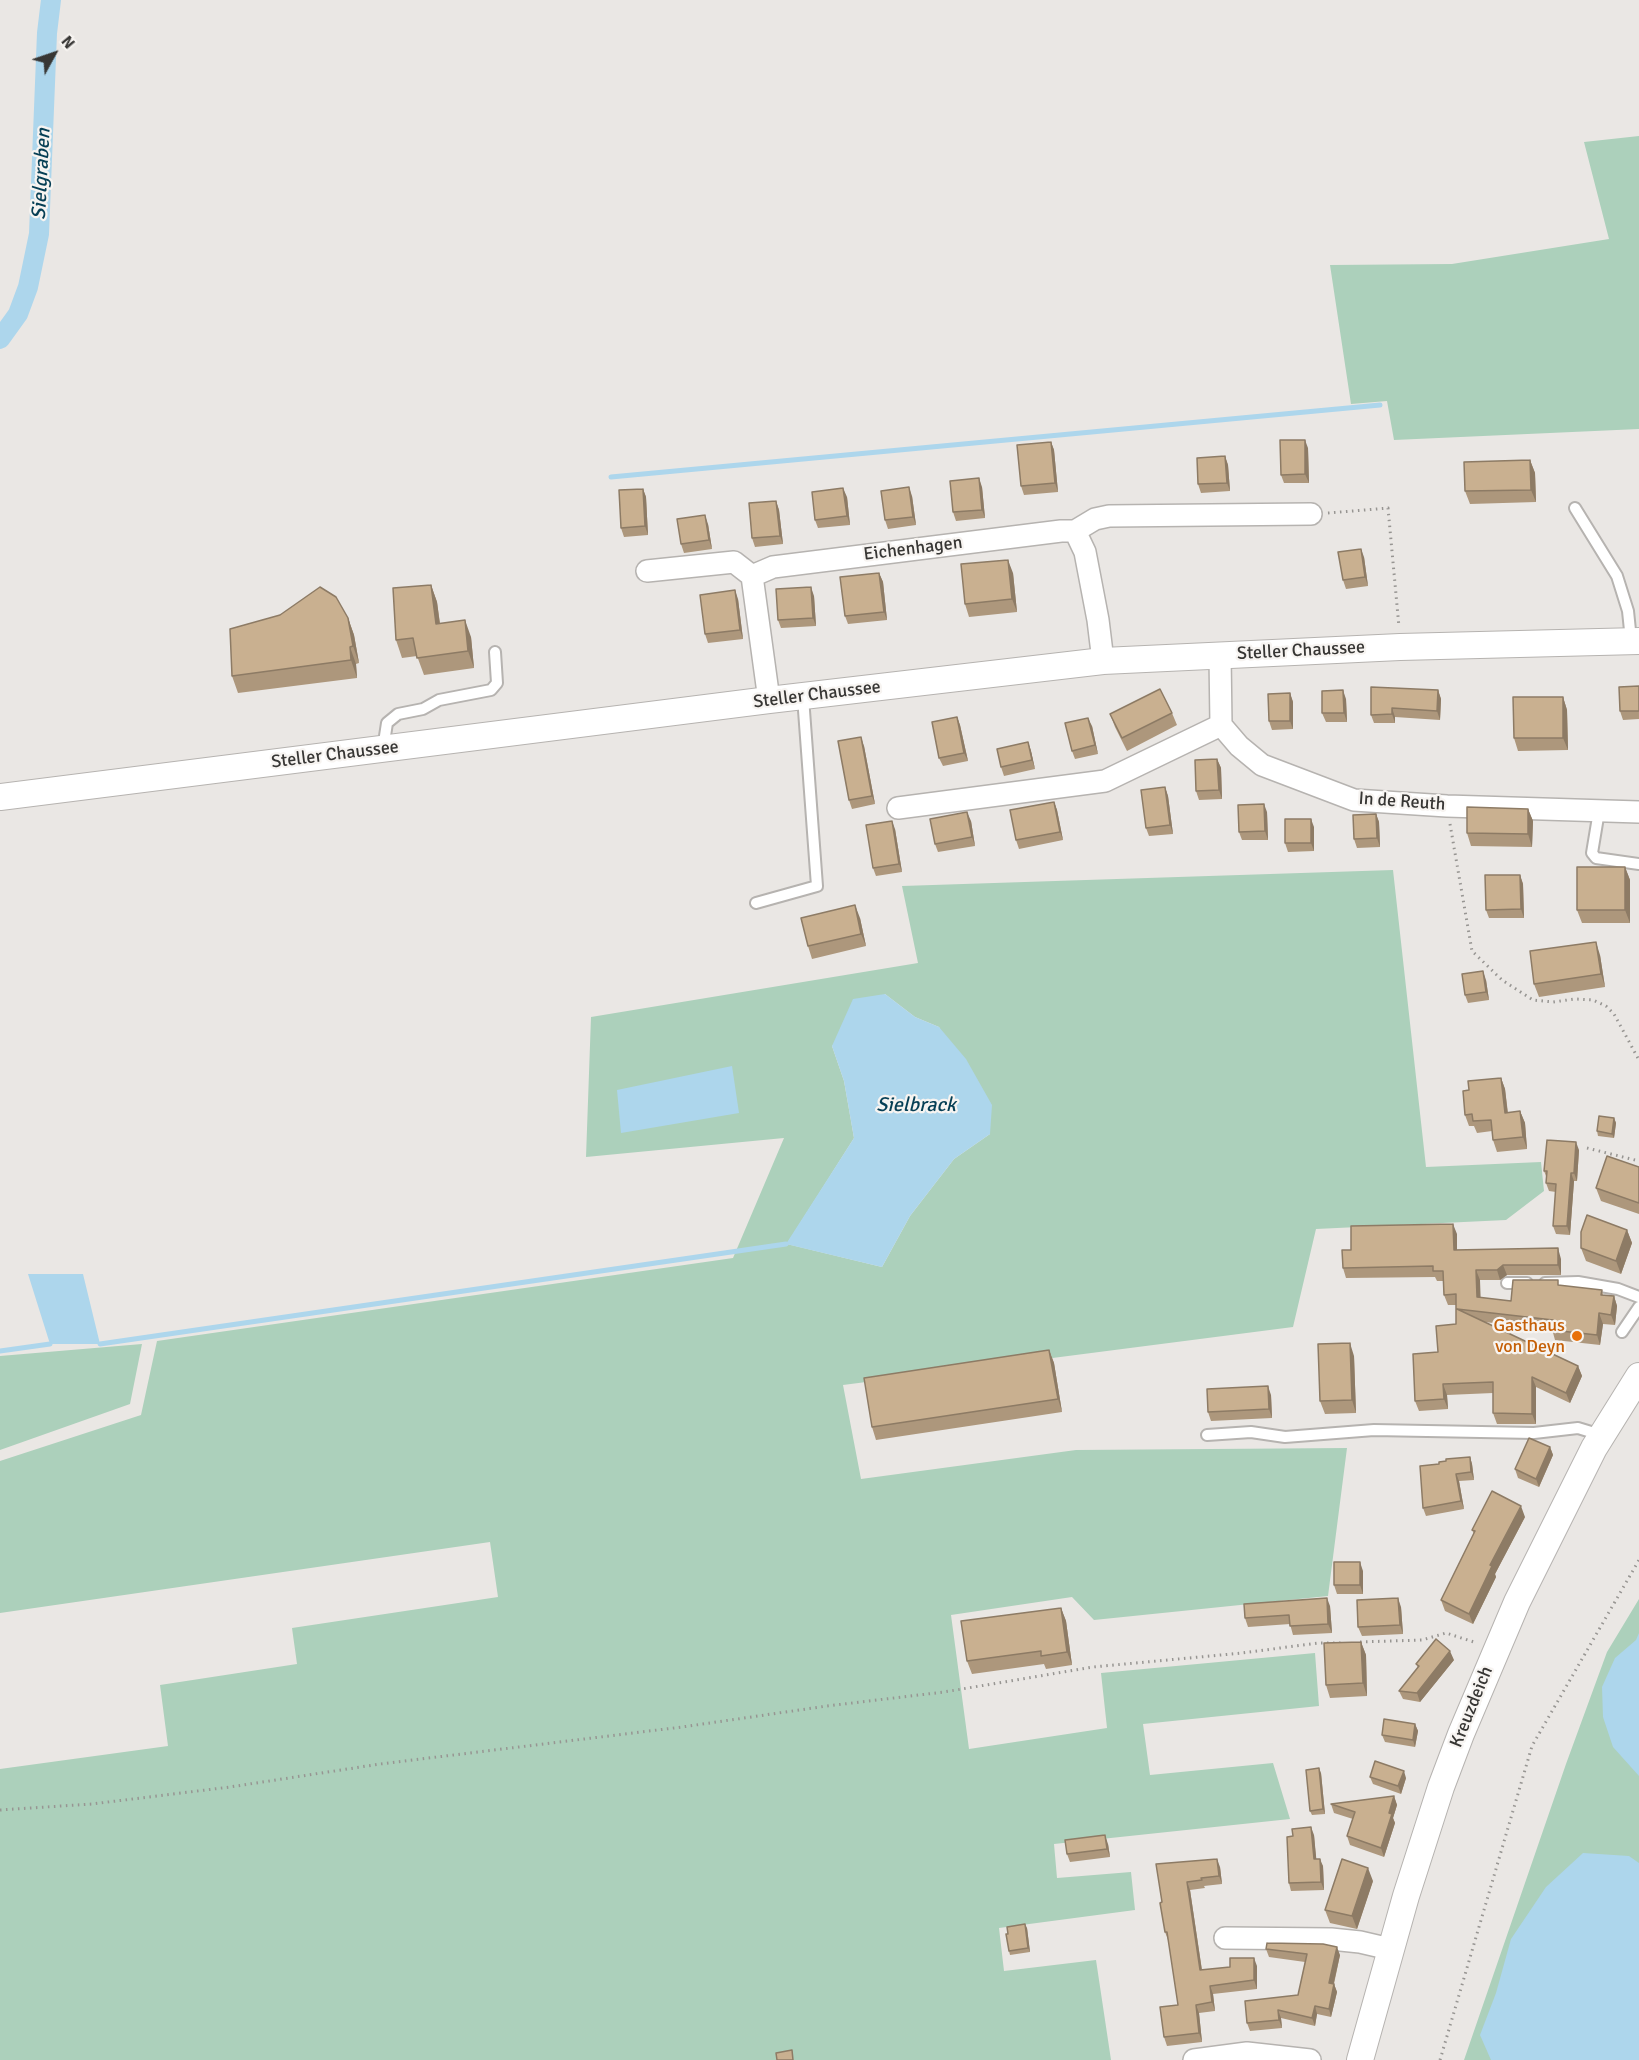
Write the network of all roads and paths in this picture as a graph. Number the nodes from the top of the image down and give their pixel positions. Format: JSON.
{"nodes":[{"id":1,"x":1575,"y":508,"type":"dead end"},
{"id":2,"x":1311,"y":514,"type":"joint"},
{"id":3,"x":1075,"y":531,"type":"junction"},
{"id":4,"x":647,"y":571,"type":"dead end"},
{"id":5,"x":752,"y":576,"type":"junction"},
{"id":6,"x":1635,"y":641,"type":"edge"},
{"id":7,"x":1400,"y":646,"type":"junction"},
{"id":8,"x":495,"y":652,"type":"dead end"},
{"id":9,"x":1220,"y":654,"type":"junction"},
{"id":10,"x":1103,"y":661,"type":"junction"},
{"id":11,"x":803,"y":697,"type":"junction"},
{"id":12,"x":769,"y":700,"type":"junction"},
{"id":13,"x":1221,"y":725,"type":"junction"},
{"id":14,"x":383,"y":749,"type":"junction"},
{"id":15,"x":0,"y":797,"type":"edge"},
{"id":16,"x":1447,"y":806,"type":"junction"},
{"id":17,"x":898,"y":808,"type":"dead end"},
{"id":18,"x":1599,"y":811,"type":"junction"},
{"id":19,"x":1639,"y":812,"type":"edge"},
{"id":20,"x":1639,"y":864,"type":"edge"},
{"id":21,"x":756,"y":903,"type":"dead end"},
{"id":22,"x":1639,"y":1060,"type":"edge"},
{"id":23,"x":1587,"y":1148,"type":"dead end"},
{"id":24,"x":1639,"y":1161,"type":"edge"},
{"id":25,"x":1507,"y":1283,"type":"dead end"},
{"id":26,"x":1639,"y":1297,"type":"edge"},
{"id":27,"x":1639,"y":1307,"type":"edge"},
{"id":28,"x":1622,"y":1332,"type":"dead end"},
{"id":29,"x":1639,"y":1376,"type":"edge"},
{"id":30,"x":1207,"y":1435,"type":"dead end"},
{"id":31,"x":1601,"y":1435,"type":"junction"},
{"id":32,"x":1639,"y":1560,"type":"edge"},
{"id":33,"x":1349,"y":1642,"type":"edge"},
{"id":34,"x":1360,"y":1642,"type":"edge"},
{"id":35,"x":1495,"y":1651,"type":"junction"},
{"id":36,"x":0,"y":1810,"type":"edge"},
{"id":37,"x":1225,"y":1938,"type":"dead end"},
{"id":38,"x":1390,"y":1949,"type":"junction"},
{"id":39,"x":1194,"y":2060,"type":"edge"},
{"id":40,"x":1310,"y":2060,"type":"edge"},
{"id":41,"x":1360,"y":2060,"type":"edge"},
{"id":42,"x":1440,"y":2060,"type":"edge"}],
"edges":[{"from":1,"to":6,"type":"lane"},
{"from":2,"to":3,"type":"street","name":"Eichenhagen"},
{"from":2,"to":7,"type":"path"},
{"from":3,"to":5,"type":"street","name":"Eichenhagen"},
{"from":3,"to":10,"type":"street"},
{"from":4,"to":5,"type":"street"},
{"from":5,"to":12,"type":"street"},
{"from":6,"to":7,"type":"street","name":"Steller Chaussee"},
{"from":7,"to":9,"type":"street","name":"Steller Chaussee"},
{"from":8,"to":14,"type":"lane"},
{"from":9,"to":10,"type":"street","name":"Steller Chaussee"},
{"from":9,"to":13,"type":"street"},
{"from":10,"to":11,"type":"street","name":"Steller Chaussee"},
{"from":11,"to":12,"type":"street","name":"Steller Chaussee"},
{"from":11,"to":21,"type":"lane"},
{"from":12,"to":14,"type":"street","name":"Steller Chaussee"},
{"from":13,"to":16,"type":"street","name":"In de Reuth"},
{"from":13,"to":17,"type":"street"},
{"from":14,"to":15,"type":"street","name":"Steller Chaussee"},
{"from":16,"to":18,"type":"street","name":"In de Reuth"},
{"from":16,"to":22,"type":"path"},
{"from":18,"to":19,"type":"street","name":"In de Reuth"},
{"from":18,"to":20,"type":"lane"},
{"from":23,"to":24,"type":"path"},
{"from":25,"to":26,"type":"lane"},
{"from":27,"to":28,"type":"lane"},
{"from":29,"to":31,"type":"street","name":"Kreuzdeich"},
{"from":30,"to":31,"type":"lane"},
{"from":31,"to":35,"type":"street","name":"Kreuzdeich"},
{"from":32,"to":42,"type":"path"},
{"from":33,"to":36,"type":"path"},
{"from":34,"to":35,"type":"path"},
{"from":35,"to":38,"type":"street","name":"Kreuzdeich"},
{"from":37,"to":38,"type":"street"},
{"from":38,"to":41,"type":"street","name":"Kreuzdeich"},
{"from":39,"to":40,"type":"street"}]}
